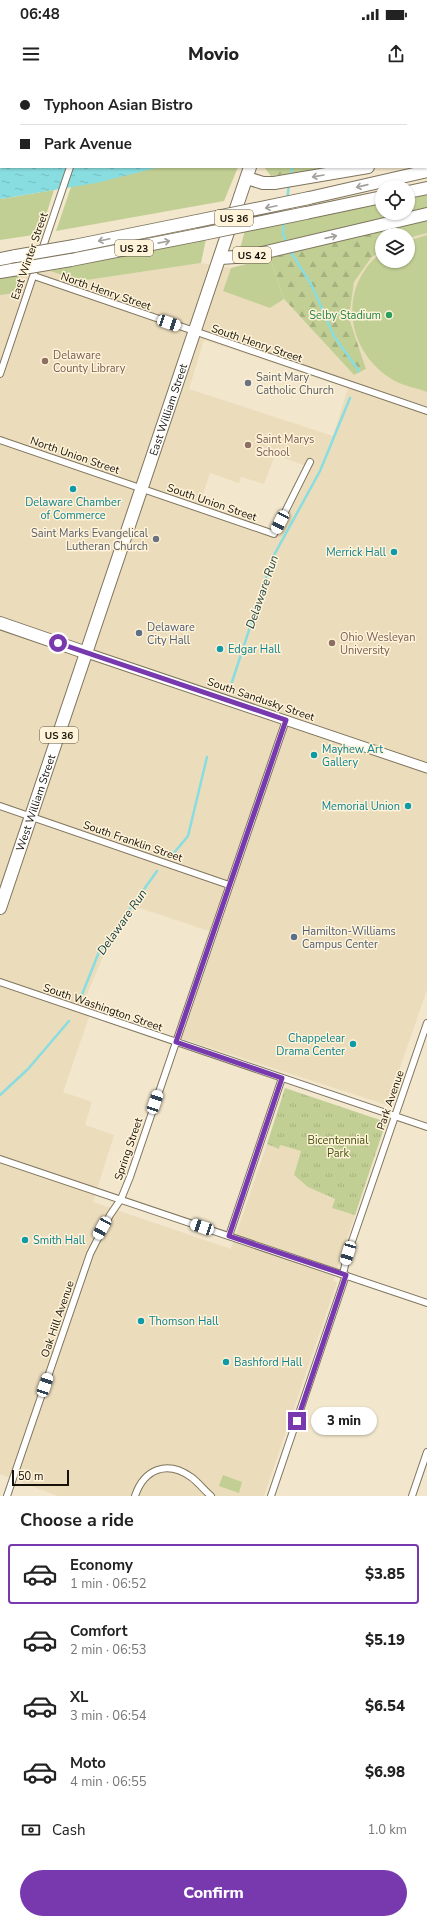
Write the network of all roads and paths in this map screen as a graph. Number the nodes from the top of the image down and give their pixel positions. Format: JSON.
{"nodes":[{"id":1,"x":70,"y":168,"type":"edge"},
{"id":2,"x":362,"y":168,"type":"edge"},
{"id":3,"x":427,"y":171,"type":"edge"},
{"id":4,"x":249,"y":172,"type":"edge"},
{"id":5,"x":427,"y":188,"type":"edge"},
{"id":6,"x":415,"y":191,"type":"edge"},
{"id":7,"x":375,"y":198,"type":"edge"},
{"id":8,"x":427,"y":214,"type":"edge"},
{"id":9,"x":221,"y":258,"type":"junction"},
{"id":10,"x":0,"y":259,"type":"edge"},
{"id":11,"x":6,"y":271,"type":"edge"},
{"id":12,"x":34,"y":276,"type":"junction"},
{"id":13,"x":195,"y":332,"type":"junction"},
{"id":14,"x":0,"y":374,"type":"edge"},
{"id":15,"x":427,"y":411,"type":"edge"},
{"id":16,"x":0,"y":440,"type":"edge"},
{"id":17,"x":310,"y":462,"type":"dead end"},
{"id":18,"x":143,"y":489,"type":"junction"},
{"id":19,"x":0,"y":623,"type":"edge"},
{"id":20,"x":87,"y":653,"type":"junction"},
{"id":21,"x":286,"y":720,"type":"junction"},
{"id":22,"x":427,"y":768,"type":"edge"},
{"id":23,"x":0,"y":806,"type":"edge"},
{"id":24,"x":31,"y":816,"type":"junction"},
{"id":25,"x":229,"y":885,"type":"junction"},
{"id":26,"x":0,"y":908,"type":"edge"},
{"id":27,"x":0,"y":982,"type":"edge"},
{"id":28,"x":427,"y":1023,"type":"edge"},
{"id":29,"x":176,"y":1042,"type":"junction"},
{"id":30,"x":282,"y":1078,"type":"junction"},
{"id":31,"x":395,"y":1117,"type":"junction"},
{"id":32,"x":427,"y":1127,"type":"edge"},
{"id":33,"x":0,"y":1159,"type":"edge"},
{"id":34,"x":121,"y":1199,"type":"junction"},
{"id":35,"x":229,"y":1236,"type":"junction"},
{"id":36,"x":344,"y":1275,"type":"junction"},
{"id":37,"x":427,"y":1302,"type":"edge"},
{"id":38,"x":427,"y":1452,"type":"edge"},
{"id":39,"x":7,"y":1496,"type":"edge"},
{"id":40,"x":135,"y":1496,"type":"edge"},
{"id":41,"x":211,"y":1496,"type":"edge"},
{"id":42,"x":271,"y":1496,"type":"edge"},
{"id":43,"x":412,"y":1496,"type":"edge"}],
"edges":[{"from":1,"to":12,"type":"street","name":"East Winter Street"},
{"from":2,"to":4,"type":"highway","one_way":true},
{"from":3,"to":10,"type":"highway","number":"US 23","one_way":true,"bridge":true},
{"from":4,"to":9,"type":"highway","name":"East William Street","number":"US 36"},
{"from":5,"to":6,"type":"highway"},
{"from":11,"to":7,"type":"highway","number":"US 23","one_way":true,"bridge":true},
{"from":9,"to":8,"type":"highway","number":"US 42","one_way":true},
{"from":9,"to":13,"type":"highway","name":"East William Street","number":"US 36"},
{"from":12,"to":13,"type":"street","name":"North Henry Street"},
{"from":12,"to":14,"type":"street","name":"East Winter Street"},
{"from":13,"to":15,"type":"street","name":"South Henry Street"},
{"from":13,"to":18,"type":"highway","name":"East William Street","number":"US 36"},
{"from":16,"to":18,"type":"street","name":"North Union Street"},
{"from":17,"to":18,"type":"street","name":"South Union Street"},
{"from":18,"to":20,"type":"highway","name":"East William Street","number":"US 36"},
{"from":19,"to":20,"type":"highway"},
{"from":20,"to":21,"type":"street","name":"South Sandusky Street"},
{"from":20,"to":24,"type":"highway","name":"West William Street","number":"US 36"},
{"from":21,"to":22,"type":"street","name":"South Sandusky Street"},
{"from":21,"to":25,"type":"street","name":"Spring Street"},
{"from":23,"to":24,"type":"street","name":"South Franklin Street"},
{"from":24,"to":25,"type":"street","name":"South Franklin Street"},
{"from":24,"to":26,"type":"highway","name":"West William Street","number":"US 36"},
{"from":25,"to":29,"type":"street","name":"Spring Street"},
{"from":27,"to":29,"type":"street","name":"South Washington Street"},
{"from":28,"to":31,"type":"street","name":"Park Avenue"},
{"from":29,"to":30,"type":"street","name":"South Washington Street"},
{"from":29,"to":34,"type":"street","name":"Spring Street"},
{"from":30,"to":31,"type":"street","name":"South Washington Street"},
{"from":30,"to":35,"type":"street"},
{"from":31,"to":32,"type":"street","name":"South Washington Street"},
{"from":31,"to":36,"type":"street","name":"Park Avenue"},
{"from":33,"to":34,"type":"street"},
{"from":34,"to":35,"type":"street"},
{"from":34,"to":39,"type":"street","name":"Oak Hill Avenue"},
{"from":35,"to":36,"type":"street"},
{"from":36,"to":37,"type":"street"},
{"from":36,"to":42,"type":"street","name":"Park Avenue"},
{"from":38,"to":43,"type":"street"},
{"from":40,"to":41,"type":"street"}]}
